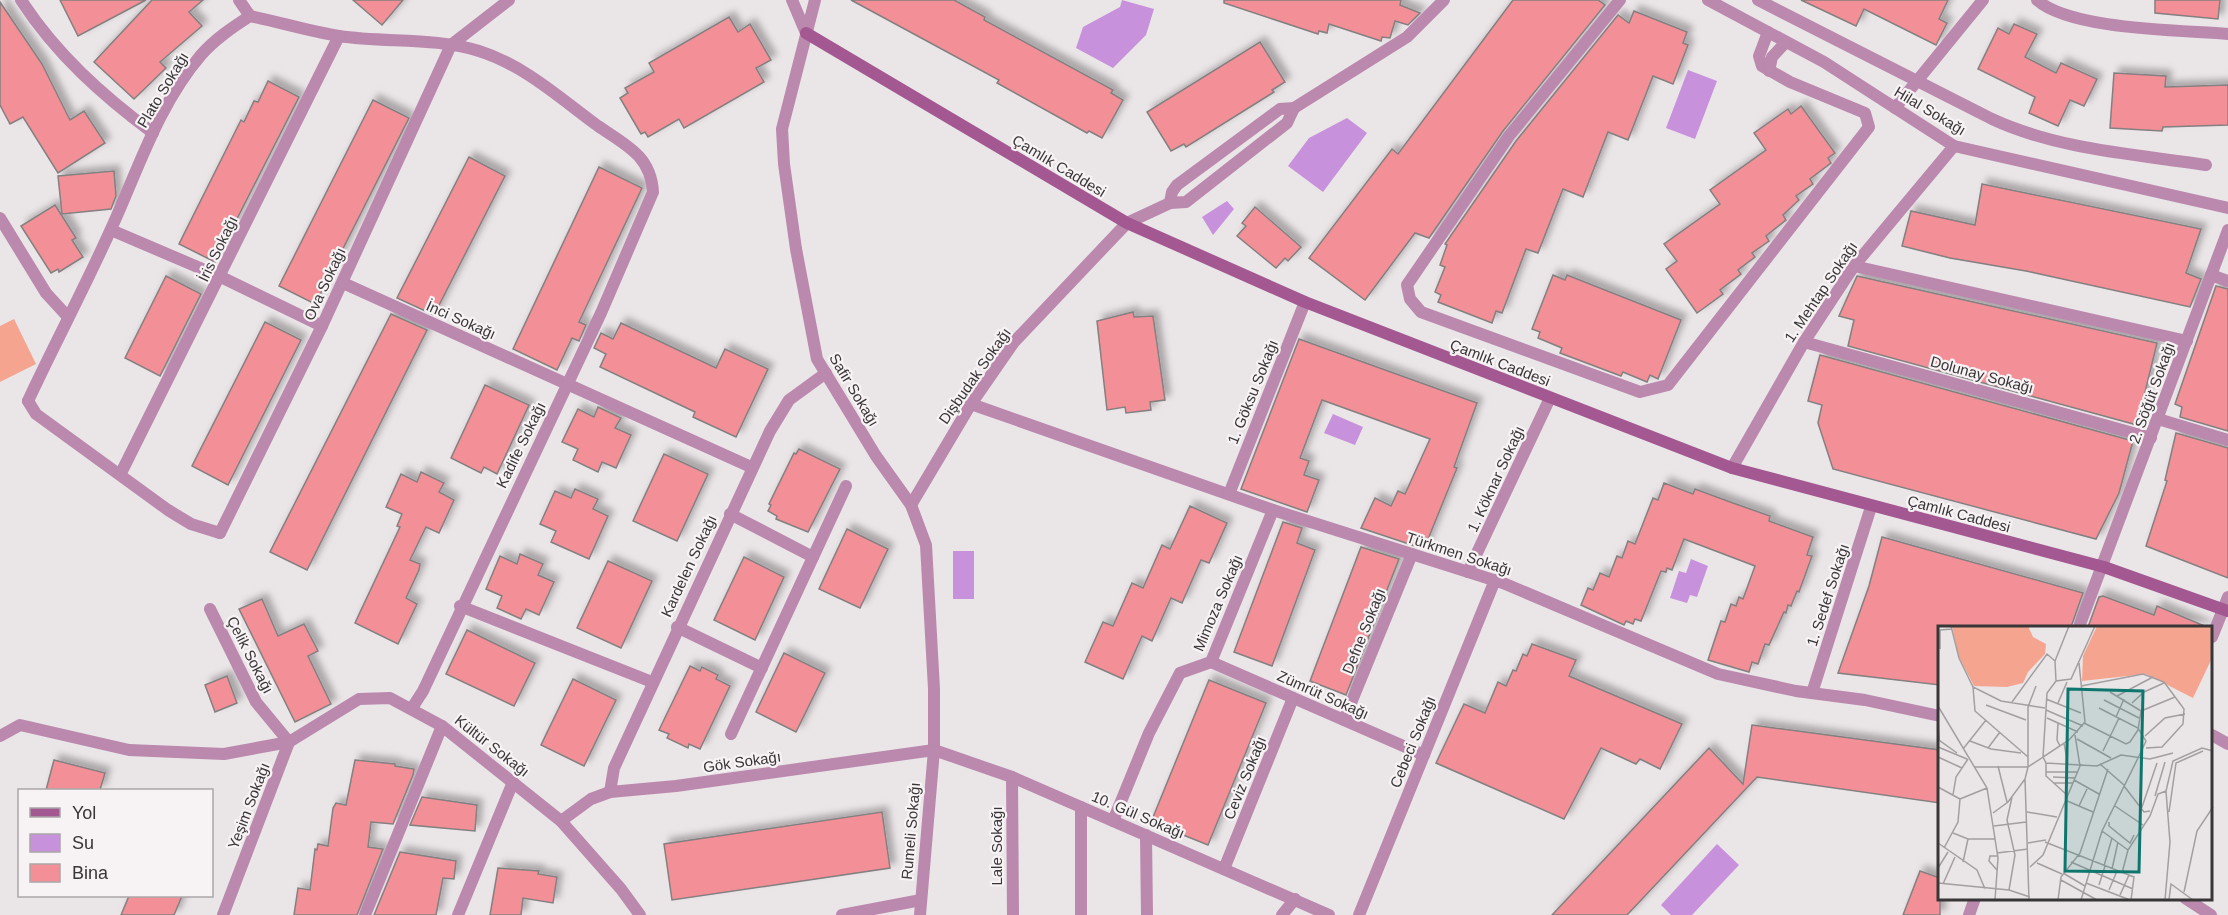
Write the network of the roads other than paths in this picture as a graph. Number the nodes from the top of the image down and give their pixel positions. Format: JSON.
{"nodes":[{"id":1,"x":21,"y":0,"type":"edge"},
{"id":2,"x":239,"y":0,"type":"edge"},
{"id":3,"x":509,"y":0,"type":"edge"},
{"id":4,"x":792,"y":0,"type":"edge"},
{"id":5,"x":815,"y":0,"type":"edge"},
{"id":6,"x":1444,"y":0,"type":"edge"},
{"id":7,"x":1620,"y":0,"type":"edge"},
{"id":8,"x":1708,"y":0,"type":"edge"},
{"id":9,"x":1758,"y":0,"type":"edge"},
{"id":10,"x":1983,"y":0,"type":"edge"},
{"id":11,"x":2037,"y":0,"type":"edge"},
{"id":12,"x":250,"y":16,"type":"junction"},
{"id":13,"x":1768,"y":32,"type":"junction"},
{"id":14,"x":806,"y":33,"type":"junction"},
{"id":15,"x":2228,"y":34,"type":"edge"},
{"id":16,"x":339,"y":36,"type":"junction"},
{"id":17,"x":1786,"y":42,"type":"junction"},
{"id":18,"x":451,"y":45,"type":"junction"},
{"id":19,"x":1769,"y":71,"type":"junction"},
{"id":20,"x":1917,"y":81,"type":"junction"},
{"id":21,"x":1294,"y":108,"type":"junction"},
{"id":22,"x":1895,"y":108,"type":"junction"},
{"id":23,"x":153,"y":133,"type":"junction"},
{"id":24,"x":1954,"y":146,"type":"junction"},
{"id":25,"x":2206,"y":165,"type":"dead end"},
{"id":26,"x":1170,"y":203,"type":"junction"},
{"id":27,"x":2228,"y":208,"type":"edge"},
{"id":28,"x":0,"y":218,"type":"edge"},
{"id":29,"x":1127,"y":223,"type":"junction"},
{"id":30,"x":111,"y":230,"type":"junction"},
{"id":31,"x":2228,"y":230,"type":"edge"},
{"id":32,"x":1854,"y":266,"type":"junction"},
{"id":33,"x":2211,"y":275,"type":"junction"},
{"id":34,"x":221,"y":277,"type":"junction"},
{"id":35,"x":2228,"y":281,"type":"edge"},
{"id":36,"x":343,"y":283,"type":"junction"},
{"id":37,"x":1305,"y":302,"type":"junction"},
{"id":38,"x":68,"y":316,"type":"junction"},
{"id":39,"x":322,"y":326,"type":"junction"},
{"id":40,"x":2187,"y":340,"type":"junction"},
{"id":41,"x":1804,"y":342,"type":"junction"},
{"id":42,"x":826,"y":373,"type":"junction"},
{"id":43,"x":567,"y":385,"type":"junction"},
{"id":44,"x":1550,"y":398,"type":"junction"},
{"id":45,"x":971,"y":404,"type":"junction"},
{"id":46,"x":2158,"y":419,"type":"junction"},
{"id":47,"x":2151,"y":438,"type":"junction"},
{"id":48,"x":2228,"y":440,"type":"edge"},
{"id":49,"x":751,"y":467,"type":"junction"},
{"id":50,"x":1732,"y":468,"type":"junction"},
{"id":51,"x":121,"y":473,"type":"junction"},
{"id":52,"x":846,"y":486,"type":"dead end"},
{"id":53,"x":1229,"y":494,"type":"junction"},
{"id":54,"x":911,"y":505,"type":"junction"},
{"id":55,"x":1871,"y":507,"type":"junction"},
{"id":56,"x":1273,"y":510,"type":"junction"},
{"id":57,"x":730,"y":514,"type":"junction"},
{"id":58,"x":1412,"y":554,"type":"junction"},
{"id":59,"x":813,"y":556,"type":"junction"},
{"id":60,"x":2104,"y":567,"type":"junction"},
{"id":61,"x":1468,"y":572,"type":"junction"},
{"id":62,"x":1495,"y":580,"type":"junction"},
{"id":63,"x":2228,"y":597,"type":"edge"},
{"id":64,"x":460,"y":606,"type":"junction"},
{"id":65,"x":210,"y":609,"type":"dead end"},
{"id":66,"x":2226,"y":610,"type":"edge"},
{"id":67,"x":2079,"y":626,"type":"edge"},
{"id":68,"x":677,"y":627,"type":"junction"},
{"id":69,"x":2213,"y":633,"type":"edge"},
{"id":70,"x":1211,"y":662,"type":"junction"},
{"id":71,"x":762,"y":668,"type":"junction"},
{"id":72,"x":652,"y":682,"type":"junction"},
{"id":73,"x":1812,"y":693,"type":"junction"},
{"id":74,"x":1293,"y":698,"type":"junction"},
{"id":75,"x":412,"y":708,"type":"junction"},
{"id":76,"x":1938,"y":716,"type":"edge"},
{"id":77,"x":1344,"y":720,"type":"junction"},
{"id":78,"x":442,"y":726,"type":"junction"},
{"id":79,"x":731,"y":734,"type":"dead end"},
{"id":80,"x":0,"y":736,"type":"edge"},
{"id":81,"x":2213,"y":736,"type":"edge"},
{"id":82,"x":289,"y":742,"type":"junction"},
{"id":83,"x":2228,"y":744,"type":"edge"},
{"id":84,"x":934,"y":750,"type":"junction"},
{"id":85,"x":1424,"y":755,"type":"junction"},
{"id":86,"x":1012,"y":777,"type":"junction"},
{"id":87,"x":513,"y":782,"type":"junction"},
{"id":88,"x":610,"y":792,"type":"junction"},
{"id":89,"x":1081,"y":807,"type":"junction"},
{"id":90,"x":561,"y":820,"type":"junction"},
{"id":91,"x":1113,"y":821,"type":"junction"},
{"id":92,"x":1146,"y":835,"type":"junction"},
{"id":93,"x":1224,"y":868,"type":"junction"},
{"id":94,"x":1295,"y":899,"type":"junction"},
{"id":95,"x":921,"y":900,"type":"junction"},
{"id":96,"x":1974,"y":900,"type":"edge"},
{"id":97,"x":2189,"y":900,"type":"edge"},
{"id":98,"x":223,"y":915,"type":"edge"},
{"id":99,"x":365,"y":915,"type":"edge"},
{"id":100,"x":458,"y":915,"type":"edge"},
{"id":101,"x":639,"y":915,"type":"edge"},
{"id":102,"x":842,"y":915,"type":"edge"},
{"id":103,"x":920,"y":915,"type":"edge"},
{"id":104,"x":1012,"y":915,"type":"edge"},
{"id":105,"x":1081,"y":915,"type":"edge"},
{"id":106,"x":1147,"y":915,"type":"edge"},
{"id":107,"x":1282,"y":915,"type":"edge"},
{"id":108,"x":1329,"y":915,"type":"edge"},
{"id":109,"x":1359,"y":915,"type":"edge"},
{"id":110,"x":1969,"y":915,"type":"edge"},
{"id":111,"x":2211,"y":915,"type":"edge"}],
"edges":[{"from":1,"to":23,"type":"street"},
{"from":2,"to":12,"type":"street"},
{"from":3,"to":18,"type":"street"},
{"from":4,"to":14,"type":"street"},
{"from":5,"to":14,"type":"street","name":"Safir Sokağı"},
{"from":6,"to":21,"type":"street"},
{"from":7,"to":19,"type":"street"},
{"from":8,"to":13,"type":"street","name":"Hilal Sokağı"},
{"from":9,"to":20,"type":"street"},
{"from":10,"to":20,"type":"street"},
{"from":11,"to":15,"type":"street"},
{"from":12,"to":16,"type":"street"},
{"from":12,"to":23,"type":"street","name":"Plato Sokağı"},
{"from":13,"to":17,"type":"street","name":"Hilal Sokağı"},
{"from":13,"to":19,"type":"street"},
{"from":14,"to":29,"type":"main road","name":"Çamlık Caddesi"},
{"from":14,"to":42,"type":"street","name":"Safir Sokağı"},
{"from":16,"to":18,"type":"street"},
{"from":16,"to":34,"type":"street","name":"İris Sokağı"},
{"from":17,"to":19,"type":"street"},
{"from":17,"to":22,"type":"street","name":"Hilal Sokağı"},
{"from":18,"to":36,"type":"street","name":"Ova Sokağı"},
{"from":18,"to":43,"type":"street","name":"Kadife Sokağı"},
{"from":20,"to":22,"type":"street"},
{"from":20,"to":25,"type":"street"},
{"from":21,"to":26,"type":"street"},
{"from":21,"to":26,"type":"street"},
{"from":22,"to":24,"type":"street","name":"Hilal Sokağı"},
{"from":23,"to":30,"type":"street","name":"Plato Sokağı"},
{"from":24,"to":27,"type":"street","name":"Hilal Sokağı"},
{"from":24,"to":32,"type":"street","name":"1. Mehtap Sokağı"},
{"from":26,"to":29,"type":"street"},
{"from":28,"to":38,"type":"street"},
{"from":29,"to":37,"type":"main road","name":"Çamlık Caddesi"},
{"from":29,"to":45,"type":"street","name":"Dişbudak Sokağı"},
{"from":30,"to":34,"type":"street"},
{"from":30,"to":38,"type":"street","name":"Plato Sokağı"},
{"from":31,"to":33,"type":"street","name":"2. Söğüt Sokağı"},
{"from":32,"to":40,"type":"street"},
{"from":32,"to":41,"type":"street","name":"1. Mehtap Sokağı"},
{"from":33,"to":35,"type":"street"},
{"from":33,"to":40,"type":"street","name":"2. Söğüt Sokağı"},
{"from":34,"to":39,"type":"street"},
{"from":34,"to":51,"type":"street","name":"İris Sokağı"},
{"from":36,"to":39,"type":"street","name":"Ova Sokağı"},
{"from":36,"to":43,"type":"street","name":"İnci Sokağı"},
{"from":37,"to":44,"type":"main road","name":"Çamlık Caddesi"},
{"from":37,"to":53,"type":"street","name":"1. Göksu Sokağı"},
{"from":38,"to":51,"type":"street","name":"Plato Sokağı"},
{"from":39,"to":51,"type":"street","name":"Ova Sokağı"},
{"from":40,"to":46,"type":"street","name":"2. Söğüt Sokağı"},
{"from":41,"to":47,"type":"street","name":"Dolunay Sokağı"},
{"from":41,"to":50,"type":"street","name":"1. Mehtap Sokağı"},
{"from":42,"to":49,"type":"street","name":"Kardelen Sokağı"},
{"from":42,"to":54,"type":"street","name":"Safir Sokağı"},
{"from":43,"to":49,"type":"street","name":"İnci Sokağı"},
{"from":43,"to":64,"type":"street","name":"Kadife Sokağı"},
{"from":44,"to":50,"type":"main road","name":"Çamlık Caddesi"},
{"from":44,"to":61,"type":"street","name":"1. Köknar Sokağı"},
{"from":45,"to":53,"type":"street","name":"Türkmen Sokağı"},
{"from":45,"to":54,"type":"street","name":"Dişbudak Sokağı"},
{"from":46,"to":47,"type":"street","name":"2. Söğüt Sokağı"},
{"from":46,"to":48,"type":"street"},
{"from":47,"to":60,"type":"street","name":"2. Söğüt Sokağı"},
{"from":49,"to":57,"type":"street","name":"Kardelen Sokağı"},
{"from":50,"to":55,"type":"main road","name":"Çamlık Caddesi"},
{"from":52,"to":59,"type":"street"},
{"from":53,"to":56,"type":"street","name":"Türkmen Sokağı"},
{"from":54,"to":84,"type":"street","name":"Safir Sokağı"},
{"from":55,"to":60,"type":"main road","name":"Çamlık Caddesi"},
{"from":55,"to":73,"type":"street","name":"1. Sedef Sokağı"},
{"from":56,"to":58,"type":"street","name":"Türkmen Sokağı"},
{"from":56,"to":70,"type":"street","name":"Mimoza Sokağı"},
{"from":57,"to":59,"type":"street"},
{"from":57,"to":68,"type":"street","name":"Kardelen Sokağı"},
{"from":58,"to":61,"type":"street","name":"Türkmen Sokağı"},
{"from":58,"to":77,"type":"street","name":"Defne Sokağı"},
{"from":59,"to":71,"type":"street"},
{"from":60,"to":66,"type":"main road","name":"Çamlık Caddesi"},
{"from":60,"to":67,"type":"street","name":"2. Söğüt Sokağı"},
{"from":61,"to":62,"type":"street","name":"Türkmen Sokağı"},
{"from":62,"to":73,"type":"street","name":"Türkmen Sokağı"},
{"from":62,"to":85,"type":"street","name":"Cebeci Sokağı"},
{"from":63,"to":66,"type":"street"},
{"from":64,"to":72,"type":"street"},
{"from":64,"to":75,"type":"street","name":"Kadife Sokağı"},
{"from":65,"to":82,"type":"street","name":"Çelik Sokağı"},
{"from":66,"to":69,"type":"street"},
{"from":68,"to":71,"type":"street"},
{"from":68,"to":72,"type":"street","name":"Kardelen Sokağı"},
{"from":70,"to":74,"type":"street","name":"Zümrüt Sokağı"},
{"from":70,"to":91,"type":"street","name":"Mimoza Sokağı"},
{"from":71,"to":79,"type":"street"},
{"from":72,"to":88,"type":"street","name":"Kardelen Sokağı"},
{"from":73,"to":76,"type":"street","name":"Türkmen Sokağı"},
{"from":74,"to":77,"type":"street","name":"Zümrüt Sokağı"},
{"from":74,"to":93,"type":"street","name":"Ceviz Sokağı"},
{"from":75,"to":78,"type":"street","name":"Kültür Sokağı"},
{"from":75,"to":82,"type":"street","name":"Kültür Sokağı"},
{"from":77,"to":85,"type":"street","name":"Zümrüt Sokağı"},
{"from":78,"to":87,"type":"street","name":"Kültür Sokağı"},
{"from":78,"to":99,"type":"street"},
{"from":80,"to":82,"type":"street"},
{"from":81,"to":83,"type":"street"},
{"from":82,"to":98,"type":"street","name":"Yeşim Sokağı"},
{"from":84,"to":86,"type":"street","name":"10. Gül Sokağı"},
{"from":84,"to":88,"type":"street","name":"Gök Sokağı"},
{"from":84,"to":95,"type":"street","name":"Rumeli Sokağı"},
{"from":85,"to":109,"type":"street","name":"Cebeci Sokağı"},
{"from":86,"to":89,"type":"street","name":"10. Gül Sokağı"},
{"from":86,"to":104,"type":"street","name":"Lale Sokağı"},
{"from":87,"to":90,"type":"street","name":"Kültür Sokağı"},
{"from":87,"to":100,"type":"street"},
{"from":88,"to":90,"type":"street","name":"Gök Sokağı"},
{"from":89,"to":91,"type":"street","name":"10. Gül Sokağı"},
{"from":89,"to":105,"type":"street"},
{"from":90,"to":101,"type":"street","name":"Kültür Sokağı"},
{"from":91,"to":92,"type":"street","name":"10. Gül Sokağı"},
{"from":92,"to":93,"type":"street","name":"10. Gül Sokağı"},
{"from":92,"to":106,"type":"street"},
{"from":93,"to":94,"type":"street","name":"10. Gül Sokağı"},
{"from":94,"to":107,"type":"street"},
{"from":94,"to":108,"type":"street","name":"10. Gül Sokağı"},
{"from":95,"to":102,"type":"street"},
{"from":95,"to":103,"type":"street","name":"Rumeli Sokağı"},
{"from":96,"to":110,"type":"street"},
{"from":97,"to":111,"type":"street"}]}
